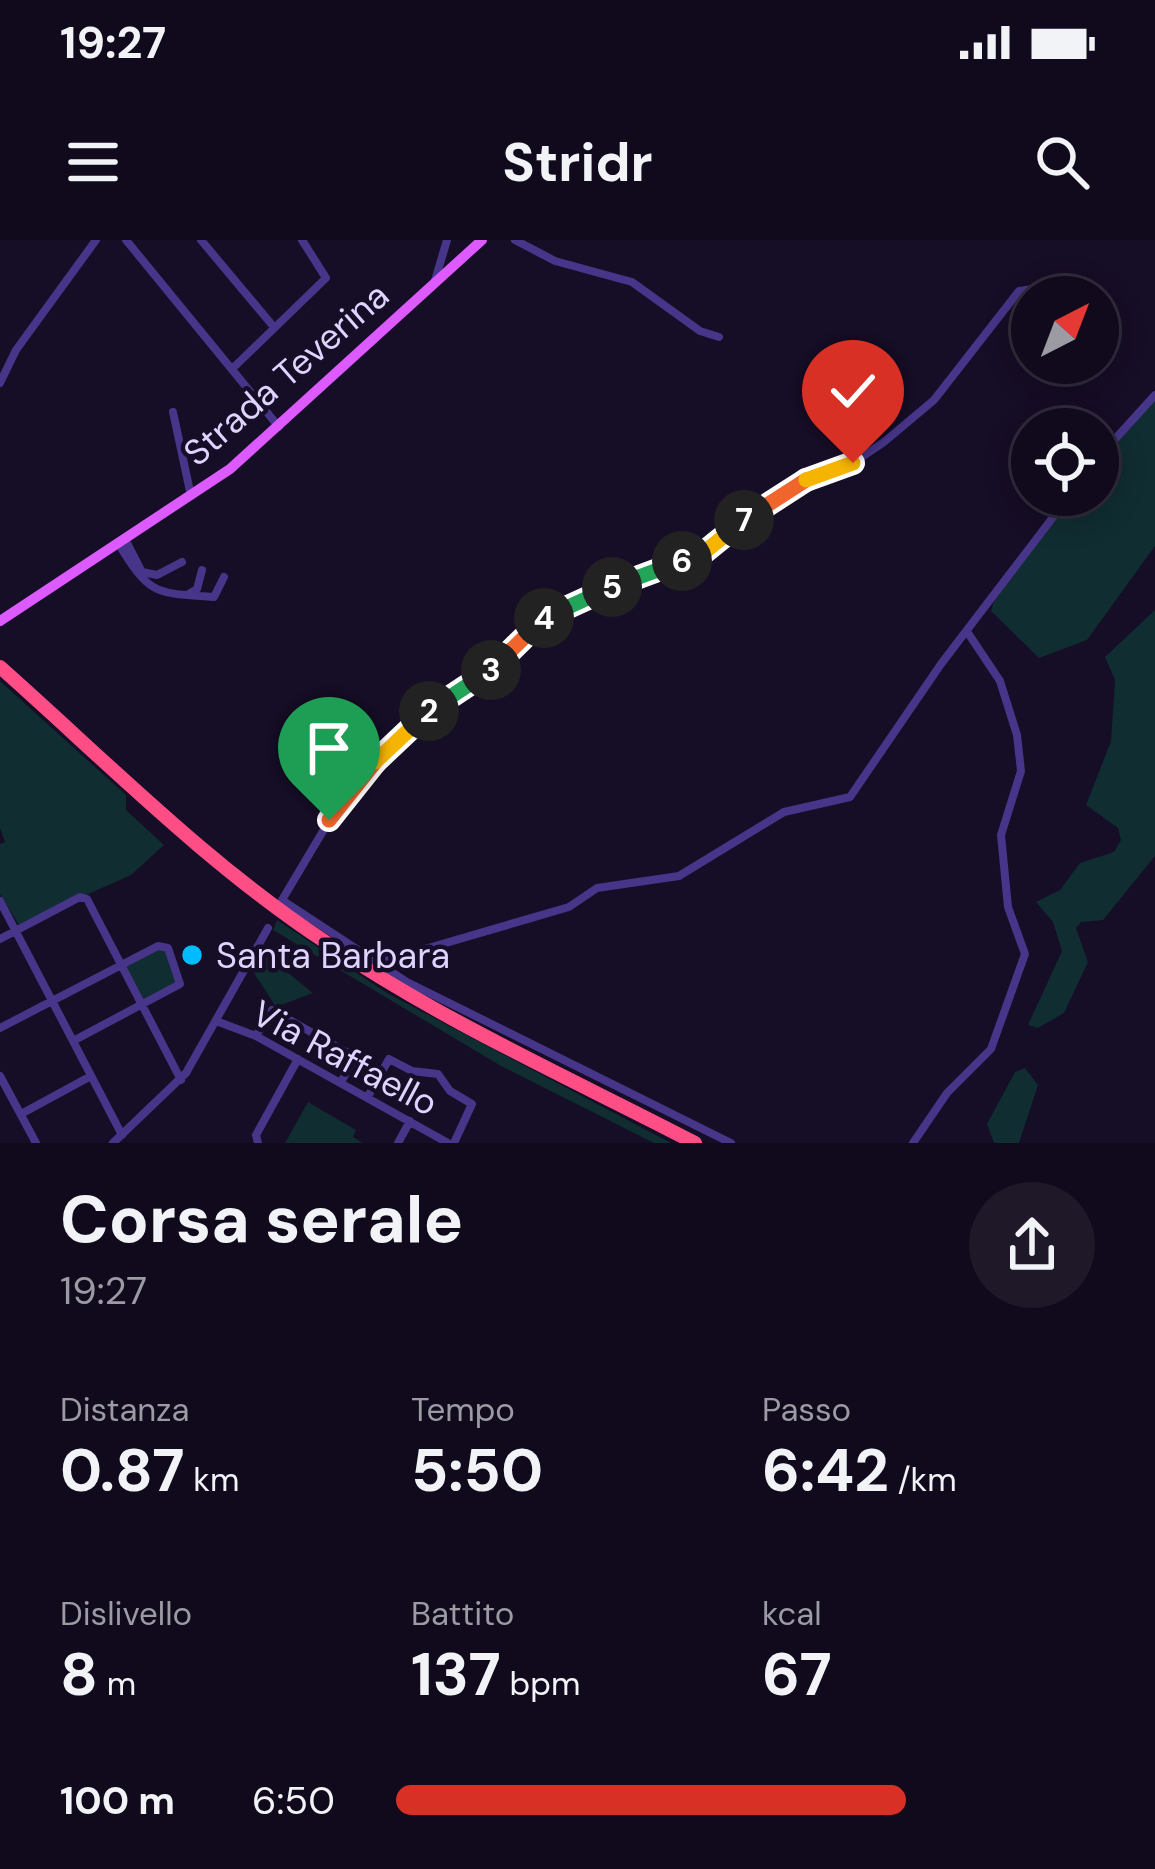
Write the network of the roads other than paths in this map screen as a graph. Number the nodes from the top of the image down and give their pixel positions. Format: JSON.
{"nodes":[{"id":1,"x":95,"y":240,"type":"edge"},
{"id":2,"x":126,"y":240,"type":"edge"},
{"id":3,"x":201,"y":240,"type":"edge"},
{"id":4,"x":302,"y":240,"type":"edge"},
{"id":5,"x":447,"y":240,"type":"edge"},
{"id":6,"x":482,"y":240,"type":"edge"},
{"id":7,"x":515,"y":240,"type":"edge"},
{"id":8,"x":433,"y":285,"type":"junction"},
{"id":9,"x":1011,"y":301,"type":"edge"},
{"id":10,"x":273,"y":327,"type":"junction"},
{"id":11,"x":719,"y":337,"type":"dead end"},
{"id":12,"x":232,"y":369,"type":"junction"},
{"id":13,"x":0,"y":382,"type":"edge"},
{"id":14,"x":1155,"y":394,"type":"edge"},
{"id":15,"x":172,"y":412,"type":"dead end"},
{"id":16,"x":279,"y":427,"type":"junction"},
{"id":17,"x":1119,"y":434,"type":"edge"},
{"id":18,"x":191,"y":496,"type":"junction"},
{"id":19,"x":1054,"y":516,"type":"edge"},
{"id":20,"x":121,"y":541,"type":"junction"},
{"id":21,"x":182,"y":562,"type":"dead end"},
{"id":22,"x":202,"y":570,"type":"dead end"},
{"id":23,"x":224,"y":577,"type":"dead end"},
{"id":24,"x":188,"y":595,"type":"junction"},
{"id":25,"x":0,"y":621,"type":"edge"},
{"id":26,"x":968,"y":633,"type":"junction"},
{"id":27,"x":0,"y":671,"type":"edge"},
{"id":28,"x":0,"y":901,"type":"edge"},
{"id":29,"x":268,"y":928,"type":"dead end"},
{"id":30,"x":16,"y":931,"type":"junction"},
{"id":31,"x":0,"y":939,"type":"edge"},
{"id":32,"x":376,"y":964,"type":"junction"},
{"id":33,"x":121,"y":965,"type":"junction"},
{"id":34,"x":52,"y":1002,"type":"junction"},
{"id":35,"x":142,"y":1005,"type":"junction"},
{"id":36,"x":216,"y":1022,"type":"junction"},
{"id":37,"x":0,"y":1028,"type":"edge"},
{"id":38,"x":256,"y":1036,"type":"junction"},
{"id":39,"x":73,"y":1042,"type":"junction"},
{"id":40,"x":298,"y":1059,"type":"junction"},
{"id":41,"x":91,"y":1076,"type":"junction"},
{"id":42,"x":0,"y":1077,"type":"edge"},
{"id":43,"x":181,"y":1080,"type":"junction"},
{"id":44,"x":341,"y":1082,"type":"junction"},
{"id":45,"x":367,"y":1098,"type":"junction"},
{"id":46,"x":20,"y":1114,"type":"junction"},
{"id":47,"x":410,"y":1121,"type":"junction"},
{"id":48,"x":122,"y":1135,"type":"junction"},
{"id":49,"x":36,"y":1143,"type":"edge"},
{"id":50,"x":113,"y":1143,"type":"edge"},
{"id":51,"x":258,"y":1143,"type":"edge"},
{"id":52,"x":398,"y":1143,"type":"edge"},
{"id":53,"x":451,"y":1143,"type":"edge"},
{"id":54,"x":682,"y":1143,"type":"edge"},
{"id":55,"x":695,"y":1143,"type":"edge"},
{"id":56,"x":730,"y":1143,"type":"edge"},
{"id":57,"x":913,"y":1143,"type":"edge"}],
"edges":[{"from":1,"to":13,"type":"street"},
{"from":2,"to":12,"type":"street"},
{"from":3,"to":10,"type":"street"},
{"from":4,"to":10,"type":"street"},
{"from":5,"to":8,"type":"street"},
{"from":6,"to":8,"type":"main road","name":"Strada Teverina"},
{"from":7,"to":11,"type":"street"},
{"from":8,"to":16,"type":"main road","name":"Strada Teverina"},
{"from":9,"to":32,"type":"street"},
{"from":10,"to":12,"type":"street"},
{"from":12,"to":16,"type":"street"},
{"from":14,"to":17,"type":"street"},
{"from":15,"to":18,"type":"street"},
{"from":16,"to":18,"type":"main road","name":"Strada Teverina"},
{"from":18,"to":20,"type":"main road","name":"Strada Teverina"},
{"from":19,"to":26,"type":"street"},
{"from":20,"to":21,"type":"street"},
{"from":20,"to":24,"type":"street"},
{"from":20,"to":25,"type":"main road","name":"Strada Teverina"},
{"from":22,"to":24,"type":"street"},
{"from":23,"to":24,"type":"street"},
{"from":26,"to":32,"type":"street"},
{"from":26,"to":57,"type":"street"},
{"from":27,"to":54,"type":"highway"},
{"from":27,"to":55,"type":"highway"},
{"from":28,"to":30,"type":"street"},
{"from":29,"to":36,"type":"street"},
{"from":30,"to":31,"type":"street"},
{"from":30,"to":33,"type":"street"},
{"from":30,"to":34,"type":"street"},
{"from":32,"to":56,"type":"street"},
{"from":33,"to":34,"type":"street"},
{"from":33,"to":35,"type":"street"},
{"from":33,"to":35,"type":"street"},
{"from":34,"to":37,"type":"street"},
{"from":34,"to":39,"type":"street"},
{"from":35,"to":39,"type":"street"},
{"from":35,"to":43,"type":"street"},
{"from":36,"to":38,"type":"street","name":"Via Raffaello"},
{"from":36,"to":43,"type":"street"},
{"from":38,"to":40,"type":"street","name":"Via Raffaello"},
{"from":38,"to":44,"type":"street"},
{"from":39,"to":41,"type":"street"},
{"from":40,"to":44,"type":"street","name":"Via Raffaello"},
{"from":40,"to":51,"type":"street"},
{"from":41,"to":46,"type":"street"},
{"from":41,"to":48,"type":"street"},
{"from":42,"to":46,"type":"street"},
{"from":43,"to":48,"type":"street"},
{"from":44,"to":45,"type":"street","name":"Via Raffaello"},
{"from":45,"to":47,"type":"street","name":"Via Raffaello"},
{"from":45,"to":53,"type":"street"},
{"from":46,"to":49,"type":"street"},
{"from":47,"to":52,"type":"street"},
{"from":47,"to":53,"type":"street","name":"Via Raffaello"},
{"from":48,"to":50,"type":"street"}]}
